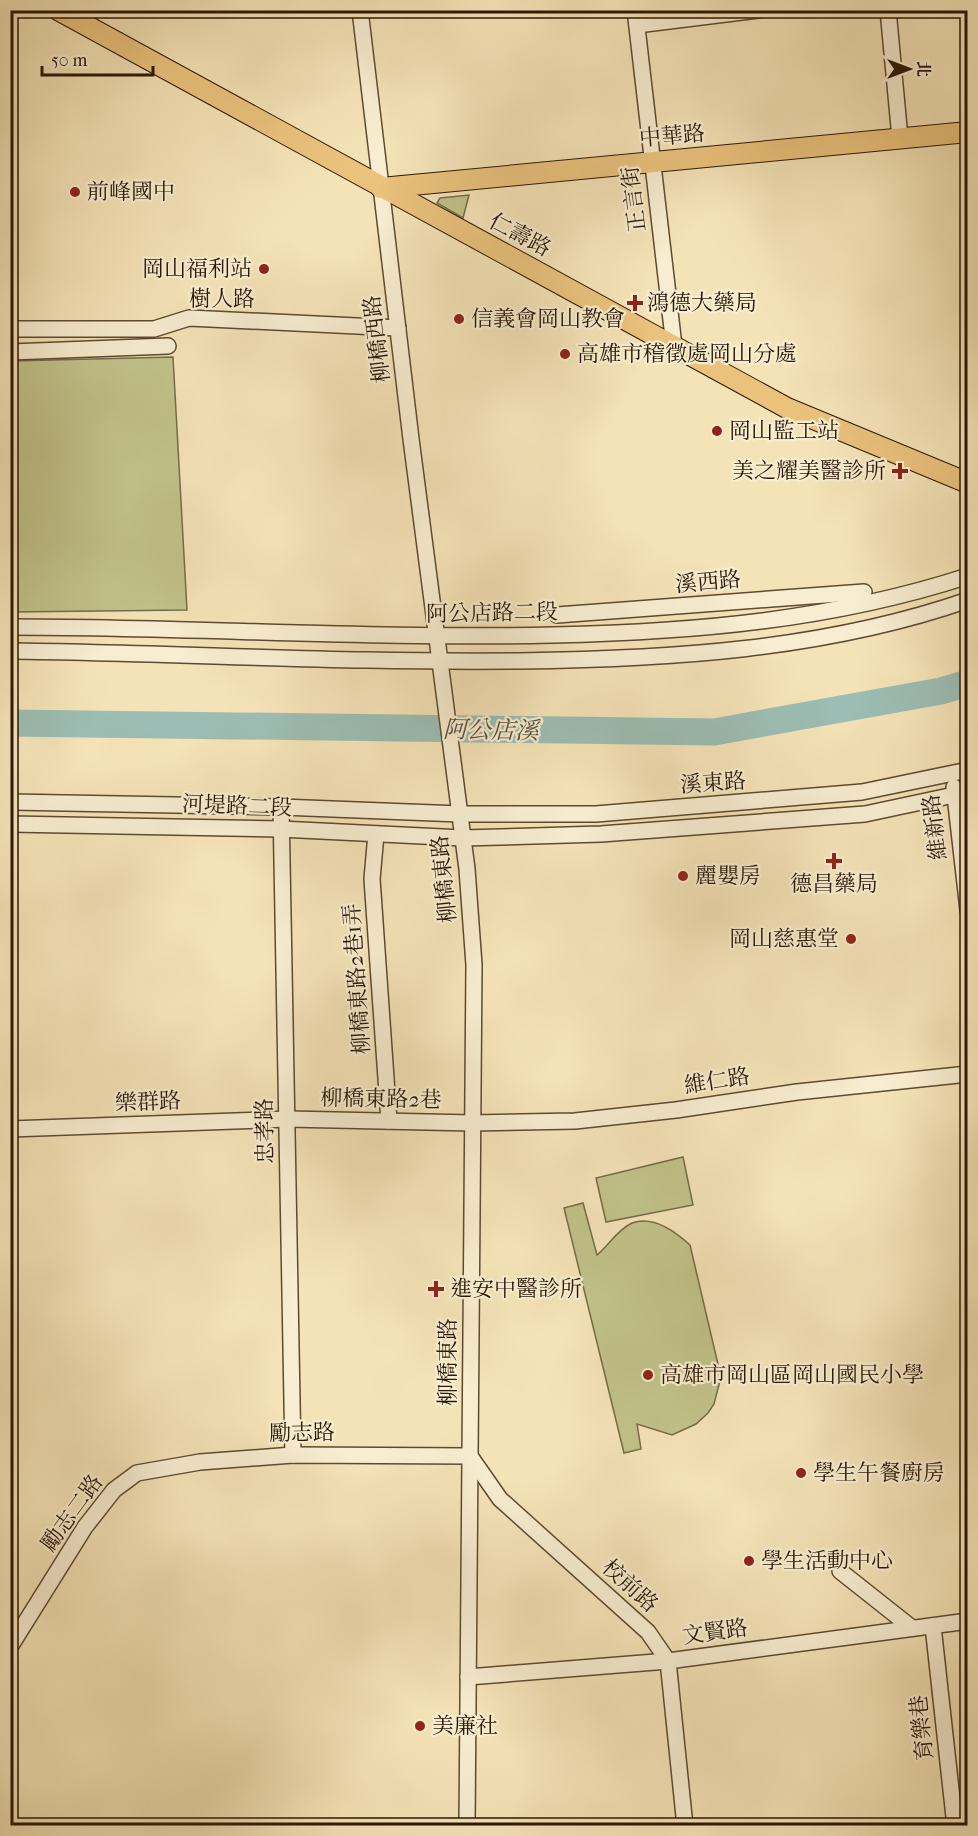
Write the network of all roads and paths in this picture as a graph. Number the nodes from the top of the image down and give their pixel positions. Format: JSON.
{"nodes":[{"id":1,"x":58,"y":10,"type":"edge"},
{"id":2,"x":360,"y":10,"type":"edge"},
{"id":3,"x":758,"y":10,"type":"edge"},
{"id":4,"x":888,"y":10,"type":"edge"},
{"id":5,"x":636,"y":17,"type":"edge"},
{"id":6,"x":968,"y":132,"type":"edge"},
{"id":7,"x":900,"y":138,"type":"junction"},
{"id":8,"x":653,"y":162,"type":"junction"},
{"id":9,"x":381,"y":188,"type":"junction"},
{"id":10,"x":398,"y":328,"type":"junction"},
{"id":11,"x":10,"y":329,"type":"edge"},
{"id":12,"x":168,"y":346,"type":"dead end"},
{"id":13,"x":674,"y":346,"type":"junction"},
{"id":14,"x":10,"y":351,"type":"edge"},
{"id":15,"x":968,"y":483,"type":"edge"},
{"id":16,"x":968,"y":576,"type":"edge"},
{"id":17,"x":864,"y":592,"type":"dead end"},
{"id":18,"x":968,"y":600,"type":"edge"},
{"id":19,"x":557,"y":615,"type":"dead end"},
{"id":20,"x":10,"y":627,"type":"edge"},
{"id":21,"x":33,"y":627,"type":"junction"},
{"id":22,"x":186,"y":630,"type":"junction"},
{"id":23,"x":437,"y":638,"type":"junction"},
{"id":24,"x":10,"y":651,"type":"edge"},
{"id":25,"x":32,"y":651,"type":"junction"},
{"id":26,"x":186,"y":655,"type":"junction"},
{"id":27,"x":440,"y":662,"type":"junction"},
{"id":28,"x":442,"y":680,"type":"joint"},
{"id":29,"x":968,"y":770,"type":"edge"},
{"id":30,"x":952,"y":775,"type":"junction"},
{"id":31,"x":961,"y":794,"type":"edge"},
{"id":32,"x":10,"y":802,"type":"edge"},
{"id":33,"x":281,"y":807,"type":"junction"},
{"id":34,"x":460,"y":814,"type":"junction"},
{"id":35,"x":10,"y":824,"type":"edge"},
{"id":36,"x":280,"y":829,"type":"junction"},
{"id":37,"x":376,"y":834,"type":"junction"},
{"id":38,"x":463,"y":838,"type":"junction"},
{"id":39,"x":968,"y":910,"type":"edge"},
{"id":40,"x":968,"y":1074,"type":"edge"},
{"id":41,"x":288,"y":1119,"type":"junction"},
{"id":42,"x":389,"y":1121,"type":"junction"},
{"id":43,"x":473,"y":1123,"type":"junction"},
{"id":44,"x":10,"y":1129,"type":"edge"},
{"id":45,"x":292,"y":1455,"type":"junction"},
{"id":46,"x":470,"y":1456,"type":"junction"},
{"id":47,"x":137,"y":1473,"type":"joint"},
{"id":48,"x":840,"y":1571,"type":"dead end"},
{"id":49,"x":968,"y":1622,"type":"edge"},
{"id":50,"x":933,"y":1626,"type":"junction"},
{"id":51,"x":912,"y":1628,"type":"junction"},
{"id":52,"x":10,"y":1647,"type":"edge"},
{"id":53,"x":668,"y":1661,"type":"junction"},
{"id":54,"x":468,"y":1677,"type":"junction"},
{"id":55,"x":467,"y":1826,"type":"edge"},
{"id":56,"x":685,"y":1826,"type":"edge"},
{"id":57,"x":956,"y":1826,"type":"edge"}],
"edges":[{"from":1,"to":9,"type":"main road","name":"仁壽路"},
{"from":2,"to":9,"type":"street","name":"柳橋西路"},
{"from":3,"to":5,"type":"street"},
{"from":4,"to":7,"type":"street"},
{"from":5,"to":8,"type":"street","name":"正言街"},
{"from":6,"to":7,"type":"main road","name":"中華路"},
{"from":7,"to":8,"type":"main road","name":"中華路"},
{"from":8,"to":9,"type":"main road","name":"中華路"},
{"from":8,"to":13,"type":"street","name":"正言街"},
{"from":9,"to":10,"type":"street","name":"柳橋西路"},
{"from":9,"to":13,"type":"main road","name":"仁壽路"},
{"from":10,"to":11,"type":"street","name":"樹人路"},
{"from":10,"to":23,"type":"street","name":"柳橋西路"},
{"from":12,"to":14,"type":"street"},
{"from":13,"to":15,"type":"main road","name":"仁壽路"},
{"from":16,"to":23,"type":"street","name":"阿公店路二段"},
{"from":17,"to":19,"type":"street","name":"溪西路"},
{"from":18,"to":27,"type":"street"},
{"from":20,"to":21,"type":"street","name":"阿公店路二段"},
{"from":21,"to":22,"type":"street","name":"阿公店路二段"},
{"from":21,"to":25,"type":"street"},
{"from":22,"to":23,"type":"street","name":"阿公店路二段"},
{"from":22,"to":26,"type":"street"},
{"from":23,"to":27,"type":"street","name":"柳橋西路"},
{"from":24,"to":25,"type":"street"},
{"from":25,"to":26,"type":"street"},
{"from":26,"to":27,"type":"street"},
{"from":27,"to":28,"type":"street","name":"柳橋西路"},
{"from":28,"to":34,"type":"street","name":"柳橋東路"},
{"from":29,"to":30,"type":"street","name":"溪東路"},
{"from":30,"to":31,"type":"street","name":"維新路"},
{"from":30,"to":34,"type":"street","name":"溪東路"},
{"from":31,"to":38,"type":"street","name":"溪東路"},
{"from":31,"to":39,"type":"street","name":"維新路"},
{"from":32,"to":33,"type":"street","name":"河堤路二段"},
{"from":33,"to":34,"type":"street","name":"河堤路二段"},
{"from":33,"to":36,"type":"street","name":"忠孝路"},
{"from":34,"to":38,"type":"street","name":"柳橋東路"},
{"from":35,"to":36,"type":"street","name":"河堤路二段"},
{"from":36,"to":37,"type":"street","name":"河堤路二段"},
{"from":36,"to":41,"type":"street","name":"忠孝路"},
{"from":37,"to":38,"type":"street","name":"河堤路二段"},
{"from":37,"to":42,"type":"street","name":"柳橋東路2巷1弄"},
{"from":38,"to":43,"type":"street","name":"柳橋東路"},
{"from":40,"to":43,"type":"street","name":"維仁路"},
{"from":41,"to":42,"type":"street","name":"柳橋東路2巷"},
{"from":41,"to":44,"type":"street","name":"樂群路"},
{"from":41,"to":45,"type":"street","name":"忠孝路"},
{"from":42,"to":43,"type":"street","name":"柳橋東路2巷"},
{"from":43,"to":46,"type":"street","name":"柳橋東路"},
{"from":45,"to":46,"type":"street","name":"勵志路"},
{"from":45,"to":47,"type":"street","name":"勵志路"},
{"from":46,"to":53,"type":"street","name":"校前路"},
{"from":46,"to":54,"type":"street","name":"柳橋東路"},
{"from":47,"to":52,"type":"street","name":"勵志二路"},
{"from":48,"to":51,"type":"street"},
{"from":49,"to":50,"type":"street","name":"文賢路"},
{"from":50,"to":51,"type":"street","name":"文賢路"},
{"from":50,"to":57,"type":"street","name":"育樂巷"},
{"from":51,"to":53,"type":"street","name":"文賢路"},
{"from":53,"to":54,"type":"street","name":"文賢路"},
{"from":53,"to":56,"type":"street","name":"校前路"},
{"from":54,"to":55,"type":"street","name":"柳橋東路"}]}
